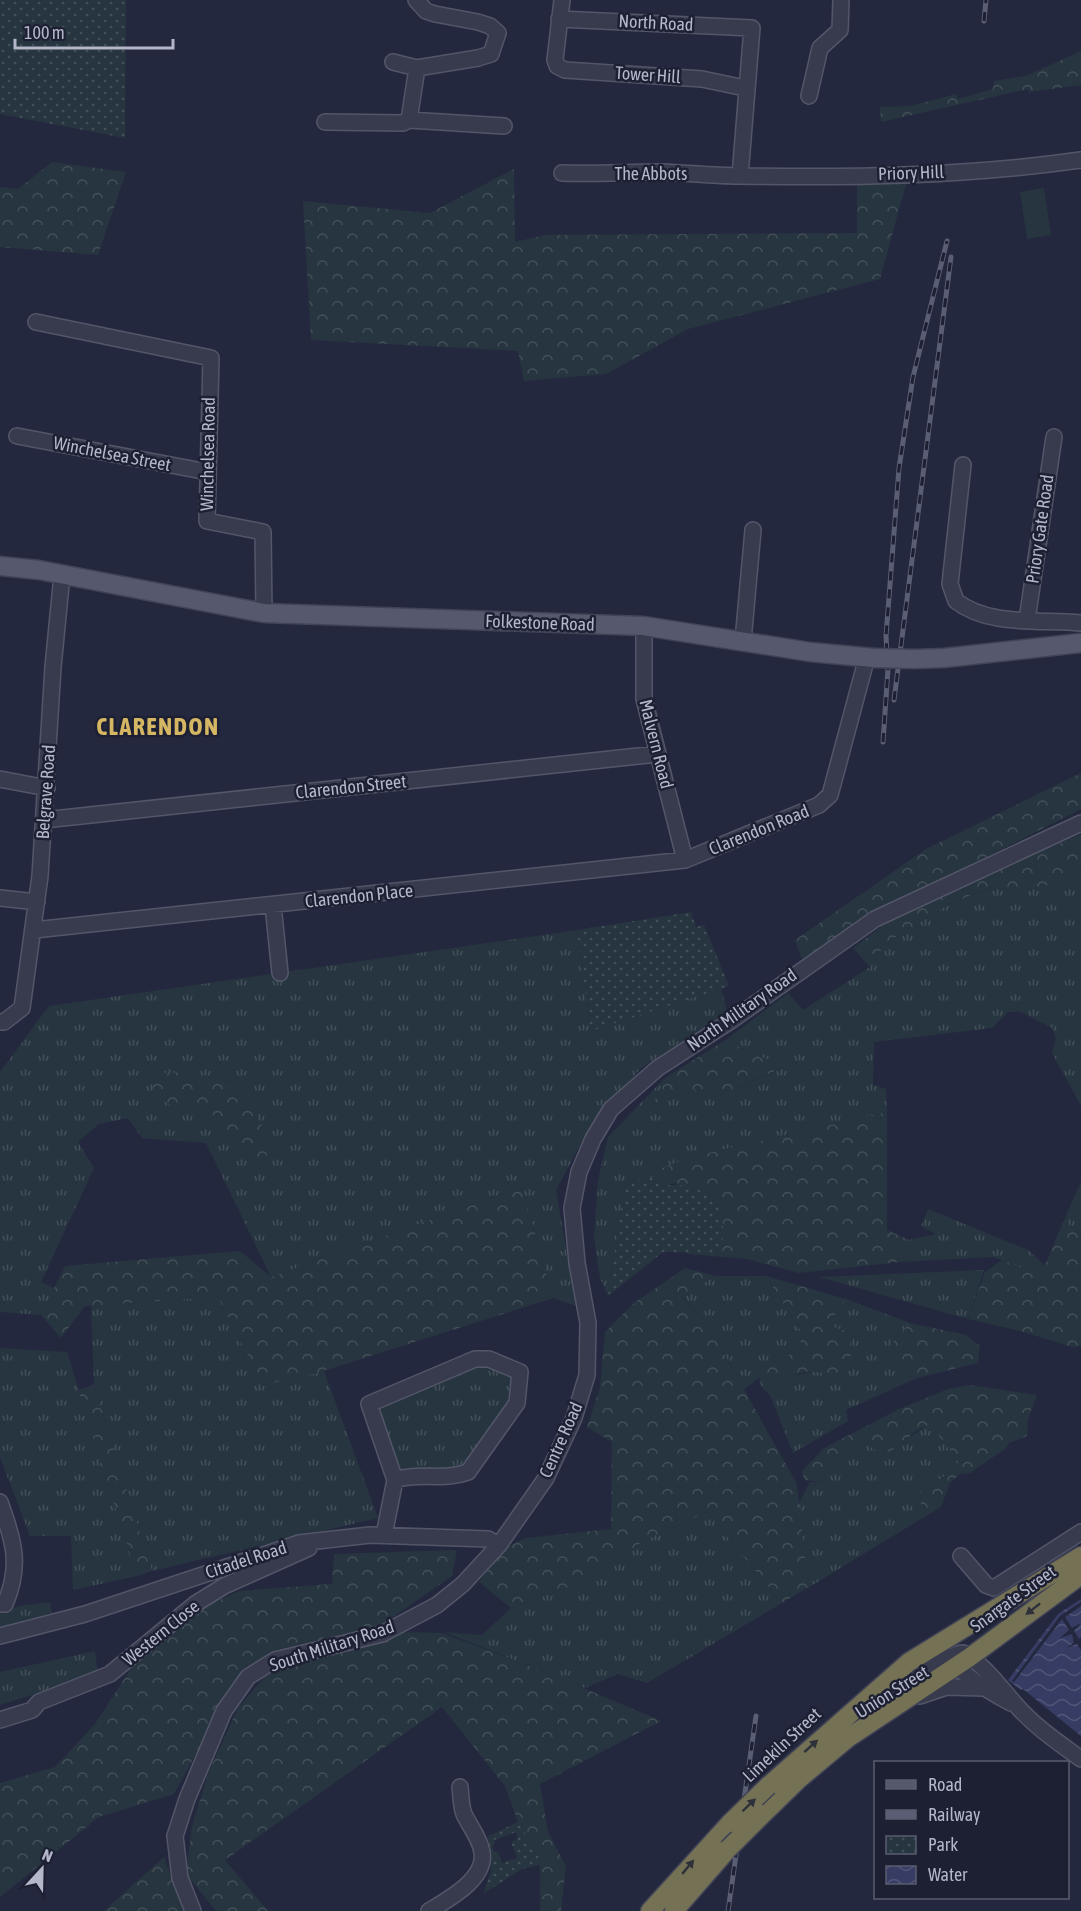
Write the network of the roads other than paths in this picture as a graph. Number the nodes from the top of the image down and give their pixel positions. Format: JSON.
{"nodes":[{"id":1,"x":416,"y":0,"type":"edge"},
{"id":2,"x":562,"y":0,"type":"edge"},
{"id":3,"x":841,"y":0,"type":"edge"},
{"id":4,"x":559,"y":19,"type":"junction"},
{"id":5,"x":393,"y":62,"type":"dead end"},
{"id":6,"x":417,"y":68,"type":"junction"},
{"id":7,"x":745,"y":88,"type":"junction"},
{"id":8,"x":809,"y":96,"type":"dead end"},
{"id":9,"x":409,"y":120,"type":"junction"},
{"id":10,"x":325,"y":122,"type":"dead end"},
{"id":11,"x":504,"y":126,"type":"dead end"},
{"id":12,"x":1081,"y":160,"type":"edge"},
{"id":13,"x":562,"y":173,"type":"dead end"},
{"id":14,"x":740,"y":176,"type":"junction"},
{"id":15,"x":36,"y":322,"type":"dead end"},
{"id":16,"x":17,"y":435,"type":"dead end"},
{"id":17,"x":1054,"y":437,"type":"dead end"},
{"id":18,"x":963,"y":465,"type":"dead end"},
{"id":19,"x":208,"y":472,"type":"junction"},
{"id":20,"x":753,"y":530,"type":"dead end"},
{"id":21,"x":0,"y":566,"type":"edge"},
{"id":22,"x":62,"y":575,"type":"junction"},
{"id":23,"x":264,"y":613,"type":"junction"},
{"id":24,"x":1027,"y":620,"type":"junction"},
{"id":25,"x":1064,"y":622,"type":"junction"},
{"id":26,"x":1081,"y":623,"type":"edge"},
{"id":27,"x":644,"y":626,"type":"junction"},
{"id":28,"x":743,"y":641,"type":"junction"},
{"id":29,"x":1081,"y":643,"type":"edge"},
{"id":30,"x":871,"y":657,"type":"junction"},
{"id":31,"x":657,"y":754,"type":"junction"},
{"id":32,"x":0,"y":779,"type":"edge"},
{"id":33,"x":47,"y":788,"type":"junction"},
{"id":34,"x":44,"y":820,"type":"junction"},
{"id":35,"x":1081,"y":824,"type":"edge"},
{"id":36,"x":685,"y":861,"type":"junction"},
{"id":37,"x":0,"y":898,"type":"edge"},
{"id":38,"x":37,"y":902,"type":"junction"},
{"id":39,"x":273,"y":905,"type":"junction"},
{"id":40,"x":34,"y":930,"type":"junction"},
{"id":41,"x":280,"y":973,"type":"dead end"},
{"id":42,"x":0,"y":1022,"type":"edge"},
{"id":43,"x":588,"y":1323,"type":"joint"},
{"id":44,"x":395,"y":1480,"type":"junction"},
{"id":45,"x":0,"y":1502,"type":"edge"},
{"id":46,"x":1081,"y":1532,"type":"edge"},
{"id":47,"x":384,"y":1535,"type":"junction"},
{"id":48,"x":322,"y":1542,"type":"junction"},
{"id":49,"x":499,"y":1545,"type":"junction"},
{"id":50,"x":962,"y":1556,"type":"dead end"},
{"id":51,"x":1081,"y":1556,"type":"edge"},
{"id":52,"x":1026,"y":1569,"type":"junction"},
{"id":53,"x":1081,"y":1575,"type":"edge"},
{"id":54,"x":1024,"y":1592,"type":"junction"},
{"id":55,"x":2,"y":1604,"type":"edge"},
{"id":56,"x":960,"y":1631,"type":"junction"},
{"id":57,"x":0,"y":1636,"type":"edge"},
{"id":58,"x":959,"y":1659,"type":"junction"},
{"id":59,"x":984,"y":1688,"type":"junction"},
{"id":60,"x":902,"y":1701,"type":"junction"},
{"id":61,"x":1017,"y":1706,"type":"junction"},
{"id":62,"x":0,"y":1720,"type":"edge"},
{"id":63,"x":832,"y":1727,"type":"junction"},
{"id":64,"x":1081,"y":1759,"type":"edge"},
{"id":65,"x":460,"y":1787,"type":"dead end"},
{"id":66,"x":193,"y":1911,"type":"edge"},
{"id":67,"x":429,"y":1911,"type":"edge"},
{"id":68,"x":650,"y":1911,"type":"edge"},
{"id":69,"x":674,"y":1911,"type":"edge"}],
"edges":[{"from":1,"to":6,"type":"street"},
{"from":2,"to":4,"type":"street"},
{"from":3,"to":8,"type":"street"},
{"from":4,"to":7,"type":"street","name":"Tower Hill"},
{"from":4,"to":7,"type":"street","name":"North Road"},
{"from":5,"to":6,"type":"street"},
{"from":6,"to":9,"type":"street"},
{"from":7,"to":14,"type":"street"},
{"from":9,"to":10,"type":"street"},
{"from":9,"to":11,"type":"street"},
{"from":12,"to":14,"type":"street","name":"Priory Hill"},
{"from":13,"to":14,"type":"street","name":"The Abbots"},
{"from":15,"to":19,"type":"street","name":"Winchelsea Road"},
{"from":16,"to":19,"type":"street","name":"Winchelsea Street"},
{"from":17,"to":24,"type":"street","name":"Priory Gate Road"},
{"from":18,"to":24,"type":"street"},
{"from":19,"to":23,"type":"street","name":"Winchelsea Road"},
{"from":20,"to":28,"type":"street"},
{"from":21,"to":22,"type":"main road","name":"Folkestone Road"},
{"from":22,"to":23,"type":"main road","name":"Folkestone Road"},
{"from":22,"to":33,"type":"street","name":"Belgrave Road"},
{"from":23,"to":27,"type":"main road","name":"Folkestone Road"},
{"from":24,"to":25,"type":"street"},
{"from":25,"to":26,"type":"street"},
{"from":25,"to":29,"type":"street"},
{"from":27,"to":28,"type":"main road","name":"Folkestone Road"},
{"from":27,"to":31,"type":"street","name":"Malvern Road"},
{"from":28,"to":30,"type":"main road","name":"Folkestone Road"},
{"from":29,"to":30,"type":"main road","name":"Folkestone Road","bridge":true},
{"from":30,"to":36,"type":"street","name":"Clarendon Road"},
{"from":31,"to":34,"type":"street","name":"Clarendon Street"},
{"from":31,"to":36,"type":"street","name":"Malvern Road"},
{"from":32,"to":33,"type":"street"},
{"from":33,"to":34,"type":"street","name":"Belgrave Road"},
{"from":34,"to":38,"type":"street","name":"Belgrave Road"},
{"from":35,"to":43,"type":"street","name":"North Military Road"},
{"from":36,"to":39,"type":"street","name":"Clarendon Place"},
{"from":37,"to":38,"type":"street"},
{"from":38,"to":40,"type":"street","name":"Belgrave Road"},
{"from":39,"to":40,"type":"street","name":"Clarendon Place"},
{"from":39,"to":41,"type":"street"},
{"from":40,"to":42,"type":"street","name":"Belgrave Road"},
{"from":43,"to":49,"type":"street","name":"Centre Road"},
{"from":44,"to":44,"type":"street"},
{"from":44,"to":47,"type":"street"},
{"from":45,"to":55,"type":"street"},
{"from":46,"to":52,"type":"street","name":"Snargate Street"},
{"from":47,"to":48,"type":"street","name":"Citadel Road"},
{"from":47,"to":49,"type":"street","name":"Citadel Road"},
{"from":48,"to":57,"type":"street","name":"Citadel Road"},
{"from":48,"to":62,"type":"street","name":"Western Close"},
{"from":49,"to":66,"type":"street","name":"South Military Road"},
{"from":50,"to":52,"type":"street","name":"Snargate Street"},
{"from":51,"to":54,"type":"highway","name":"Snargate Street"},
{"from":52,"to":54,"type":"street","name":"Snargate Street"},
{"from":53,"to":58,"type":"highway","name":"Snargate Street","one_way":true},
{"from":54,"to":56,"type":"highway","name":"Snargate Street"},
{"from":56,"to":58,"type":"street"},
{"from":56,"to":63,"type":"highway","name":"Limekiln Street"},
{"from":58,"to":59,"type":"street","name":"Union Street"},
{"from":58,"to":60,"type":"highway","name":"Limekiln Street"},
{"from":58,"to":61,"type":"street","name":"Union Street"},
{"from":58,"to":63,"type":"street","name":"Union Street"},
{"from":59,"to":60,"type":"street","name":"Union Street"},
{"from":59,"to":61,"type":"street","name":"Union Street"},
{"from":60,"to":69,"type":"highway","name":"Limekiln Street","bridge":true},
{"from":61,"to":64,"type":"street","name":"Union Street"},
{"from":68,"to":63,"type":"highway","name":"Limekiln Street","one_way":true,"bridge":true},
{"from":65,"to":67,"type":"street"}]}
